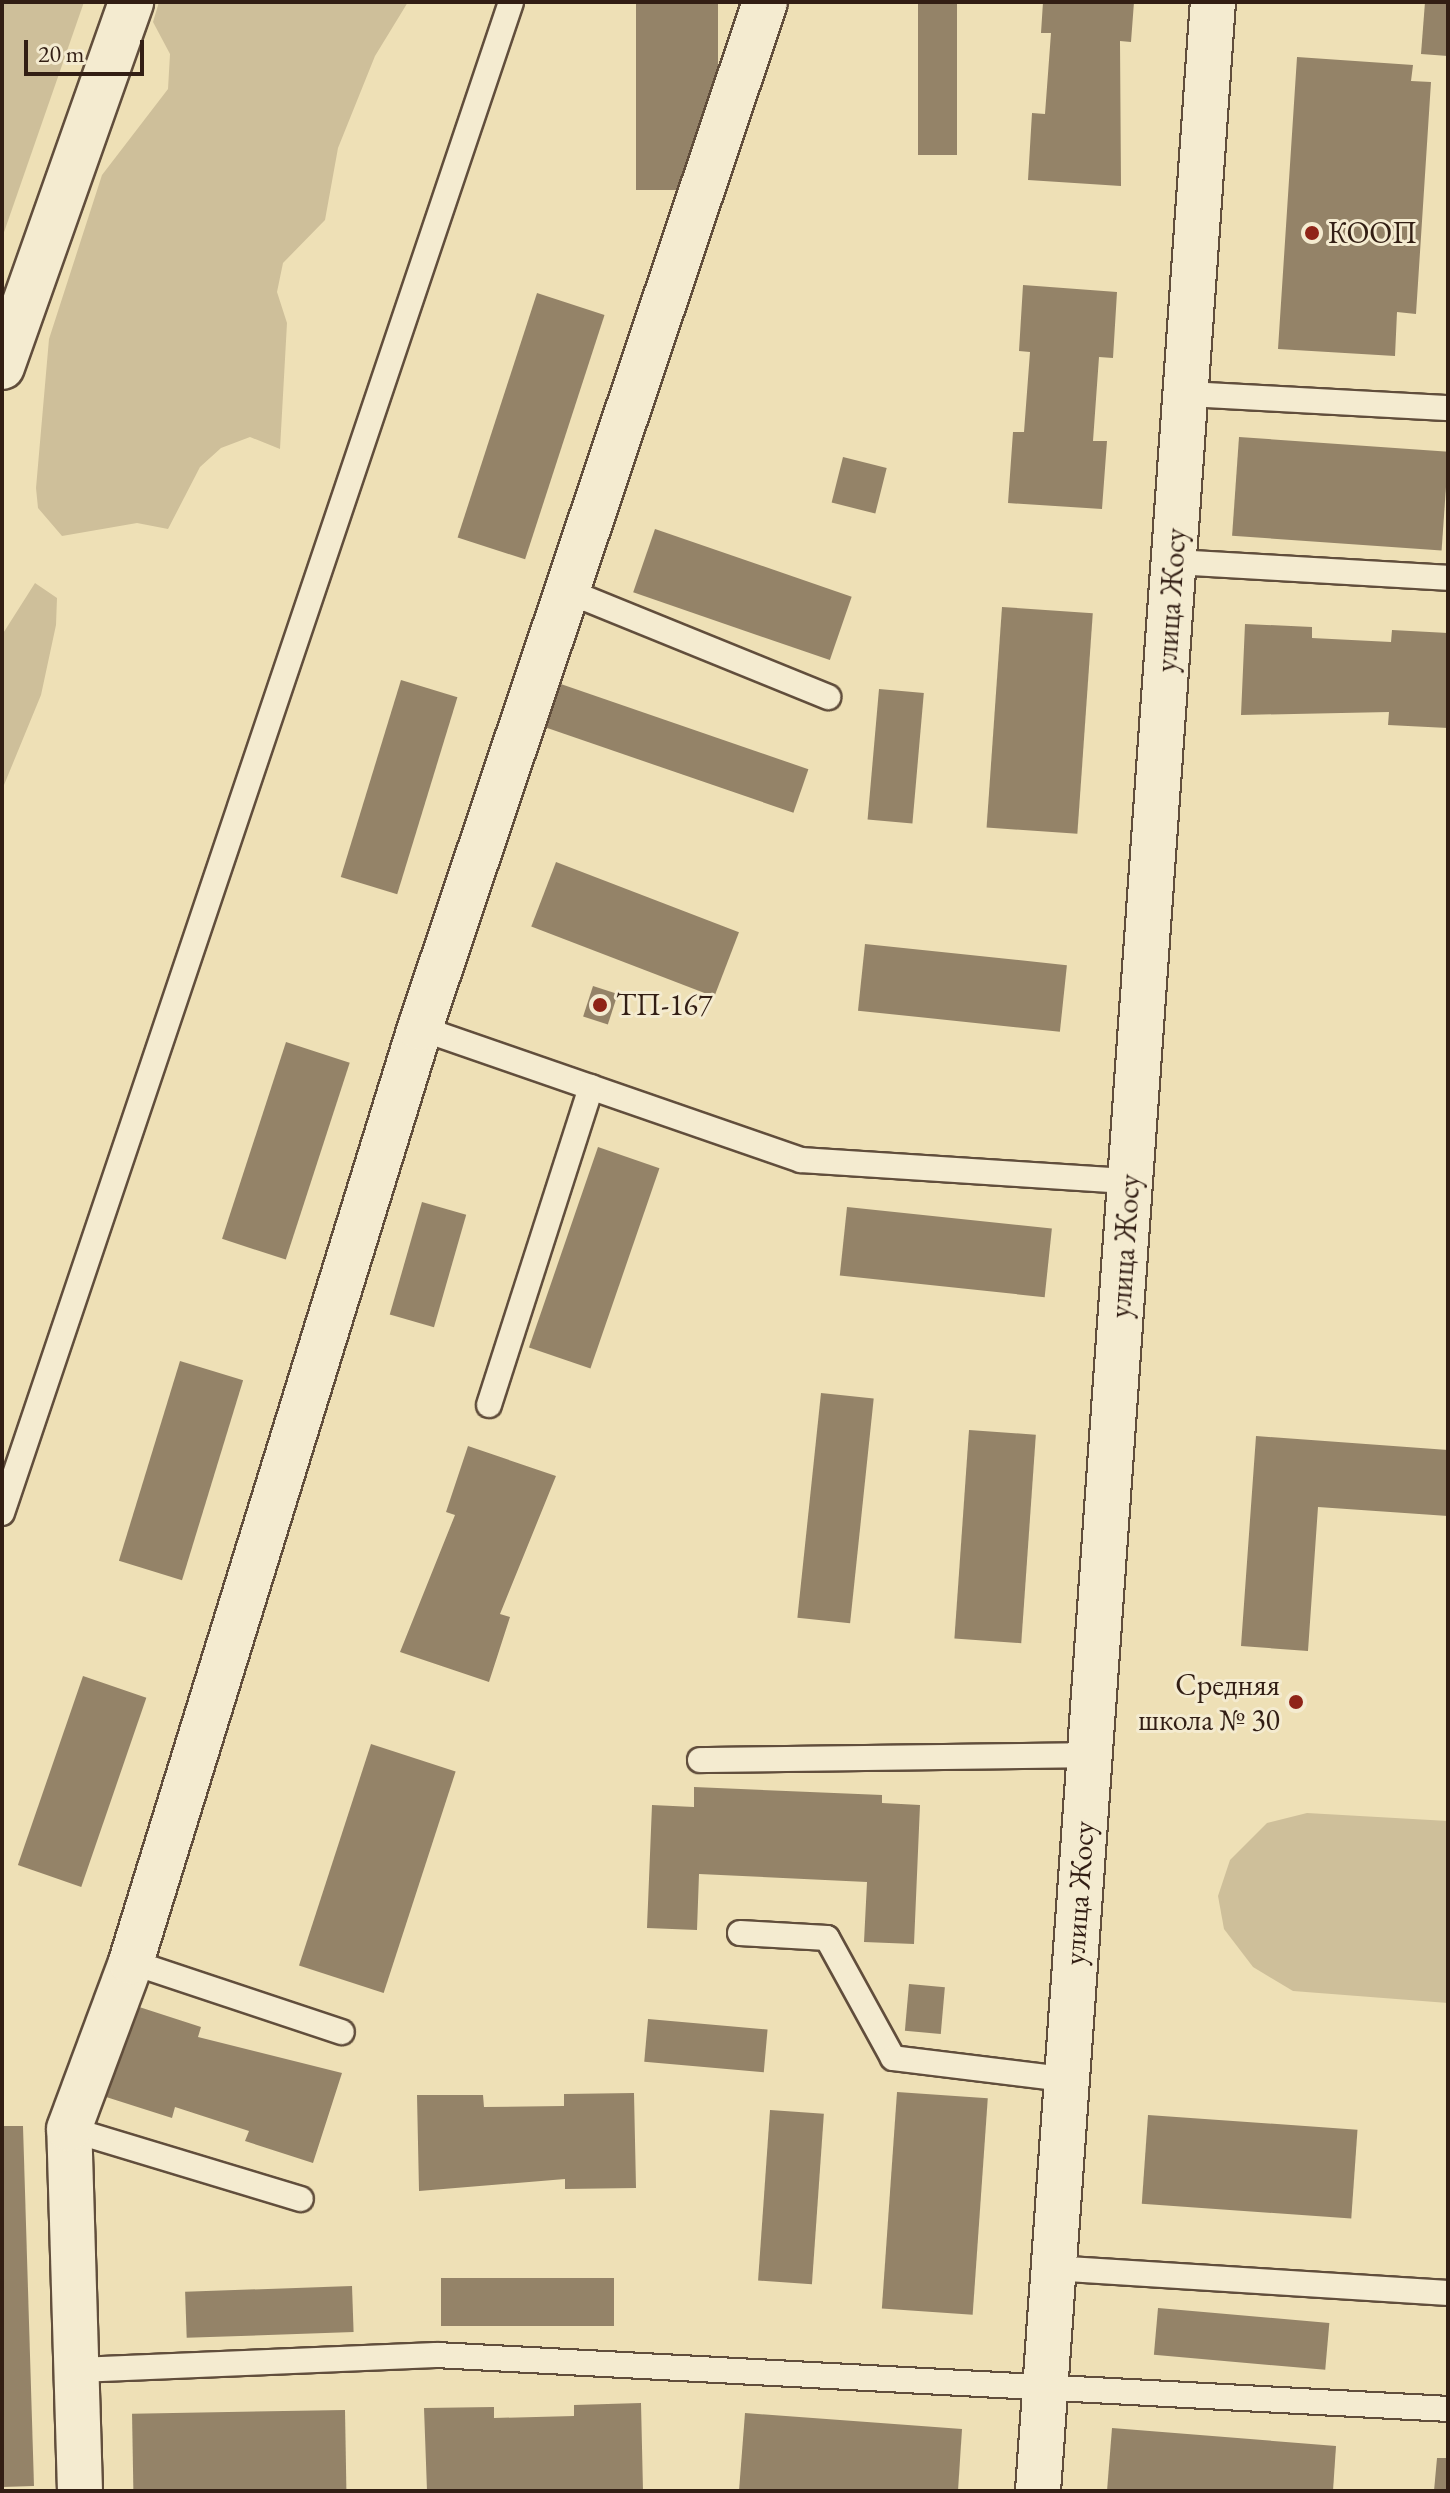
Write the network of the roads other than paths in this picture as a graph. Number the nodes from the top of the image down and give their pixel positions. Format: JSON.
{"nodes":[{"id":1,"x":131,"y":2,"type":"edge"},
{"id":2,"x":511,"y":2,"type":"edge"},
{"id":3,"x":765,"y":2,"type":"edge"},
{"id":4,"x":1213,"y":2,"type":"edge"},
{"id":5,"x":2,"y":367,"type":"edge"},
{"id":6,"x":1186,"y":394,"type":"junction"},
{"id":7,"x":1448,"y":408,"type":"edge"},
{"id":8,"x":1174,"y":562,"type":"junction"},
{"id":9,"x":1448,"y":578,"type":"edge"},
{"id":10,"x":567,"y":591,"type":"junction"},
{"id":11,"x":828,"y":697,"type":"dead end"},
{"id":12,"x":420,"y":1028,"type":"junction"},
{"id":13,"x":591,"y":1087,"type":"junction"},
{"id":14,"x":1129,"y":1181,"type":"junction"},
{"id":15,"x":489,"y":1405,"type":"dead end"},
{"id":16,"x":2,"y":1513,"type":"edge"},
{"id":17,"x":1089,"y":1755,"type":"junction"},
{"id":18,"x":700,"y":1760,"type":"dead end"},
{"id":19,"x":740,"y":1933,"type":"dead end"},
{"id":20,"x":131,"y":1962,"type":"junction"},
{"id":21,"x":342,"y":2032,"type":"dead end"},
{"id":22,"x":1065,"y":2079,"type":"junction"},
{"id":23,"x":69,"y":2129,"type":"junction"},
{"id":24,"x":301,"y":2199,"type":"dead end"},
{"id":25,"x":1052,"y":2268,"type":"junction"},
{"id":26,"x":1448,"y":2293,"type":"edge"},
{"id":27,"x":78,"y":2370,"type":"junction"},
{"id":28,"x":1044,"y":2382,"type":"junction"},
{"id":29,"x":1448,"y":2409,"type":"edge"},
{"id":30,"x":80,"y":2491,"type":"edge"},
{"id":31,"x":1038,"y":2491,"type":"edge"}],
"edges":[{"from":1,"to":5,"type":"street"},
{"from":2,"to":16,"type":"lane"},
{"from":3,"to":10,"type":"street"},
{"from":4,"to":6,"type":"street","name":"улица Жосу"},
{"from":6,"to":7,"type":"lane"},
{"from":6,"to":8,"type":"street","name":"улица Жосу"},
{"from":8,"to":9,"type":"lane"},
{"from":8,"to":14,"type":"street","name":"улица Жосу"},
{"from":10,"to":11,"type":"lane"},
{"from":10,"to":12,"type":"street"},
{"from":12,"to":13,"type":"lane"},
{"from":12,"to":20,"type":"street"},
{"from":13,"to":14,"type":"lane"},
{"from":13,"to":15,"type":"lane"},
{"from":14,"to":17,"type":"street","name":"улица Жосу"},
{"from":17,"to":18,"type":"lane"},
{"from":17,"to":22,"type":"street","name":"улица Жосу"},
{"from":19,"to":22,"type":"lane"},
{"from":20,"to":21,"type":"lane"},
{"from":20,"to":23,"type":"street"},
{"from":22,"to":25,"type":"street","name":"улица Жосу"},
{"from":23,"to":24,"type":"lane"},
{"from":23,"to":27,"type":"street"},
{"from":25,"to":26,"type":"lane"},
{"from":25,"to":28,"type":"street","name":"улица Жосу"},
{"from":27,"to":28,"type":"lane"},
{"from":27,"to":30,"type":"street"},
{"from":28,"to":29,"type":"lane"},
{"from":28,"to":31,"type":"street","name":"улица Жосу"}]}
